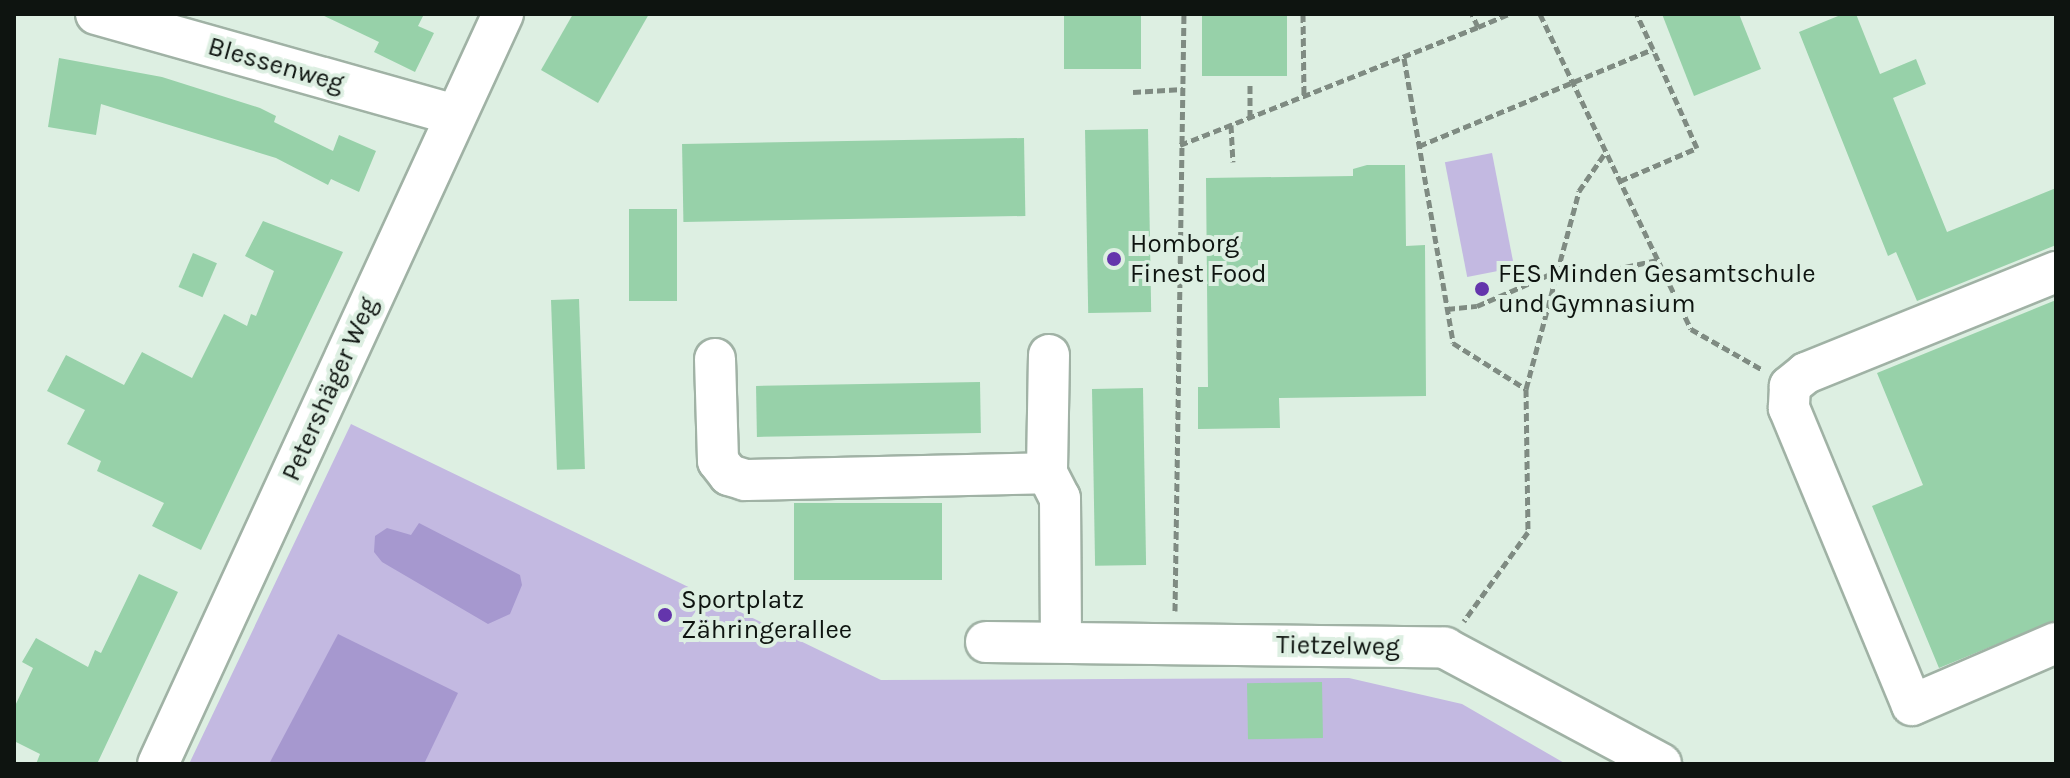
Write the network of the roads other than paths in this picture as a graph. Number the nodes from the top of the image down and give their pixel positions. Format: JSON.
{"nodes":[{"id":1,"x":96,"y":14,"type":"edge"},
{"id":2,"x":503,"y":14,"type":"edge"},
{"id":3,"x":455,"y":115,"type":"junction"},
{"id":4,"x":2056,"y":272,"type":"edge"},
{"id":5,"x":1049,"y":355,"type":"dead end"},
{"id":6,"x":715,"y":359,"type":"dead end"},
{"id":7,"x":1047,"y":473,"type":"junction"},
{"id":8,"x":1061,"y":641,"type":"junction"},
{"id":9,"x":986,"y":642,"type":"dead end"},
{"id":10,"x":2056,"y":643,"type":"edge"},
{"id":11,"x":158,"y":764,"type":"edge"},
{"id":12,"x":1661,"y":764,"type":"edge"}],
"edges":[{"from":1,"to":3,"type":"street","name":"Blessenweg"},
{"from":2,"to":3,"type":"street","name":"Petershäger Weg"},
{"from":3,"to":11,"type":"street","name":"Petershäger Weg"},
{"from":4,"to":10,"type":"street"},
{"from":5,"to":7,"type":"street"},
{"from":6,"to":7,"type":"street"},
{"from":7,"to":8,"type":"street"},
{"from":8,"to":9,"type":"street","name":"Tietzelweg"},
{"from":8,"to":12,"type":"street","name":"Tietzelweg"}]}
